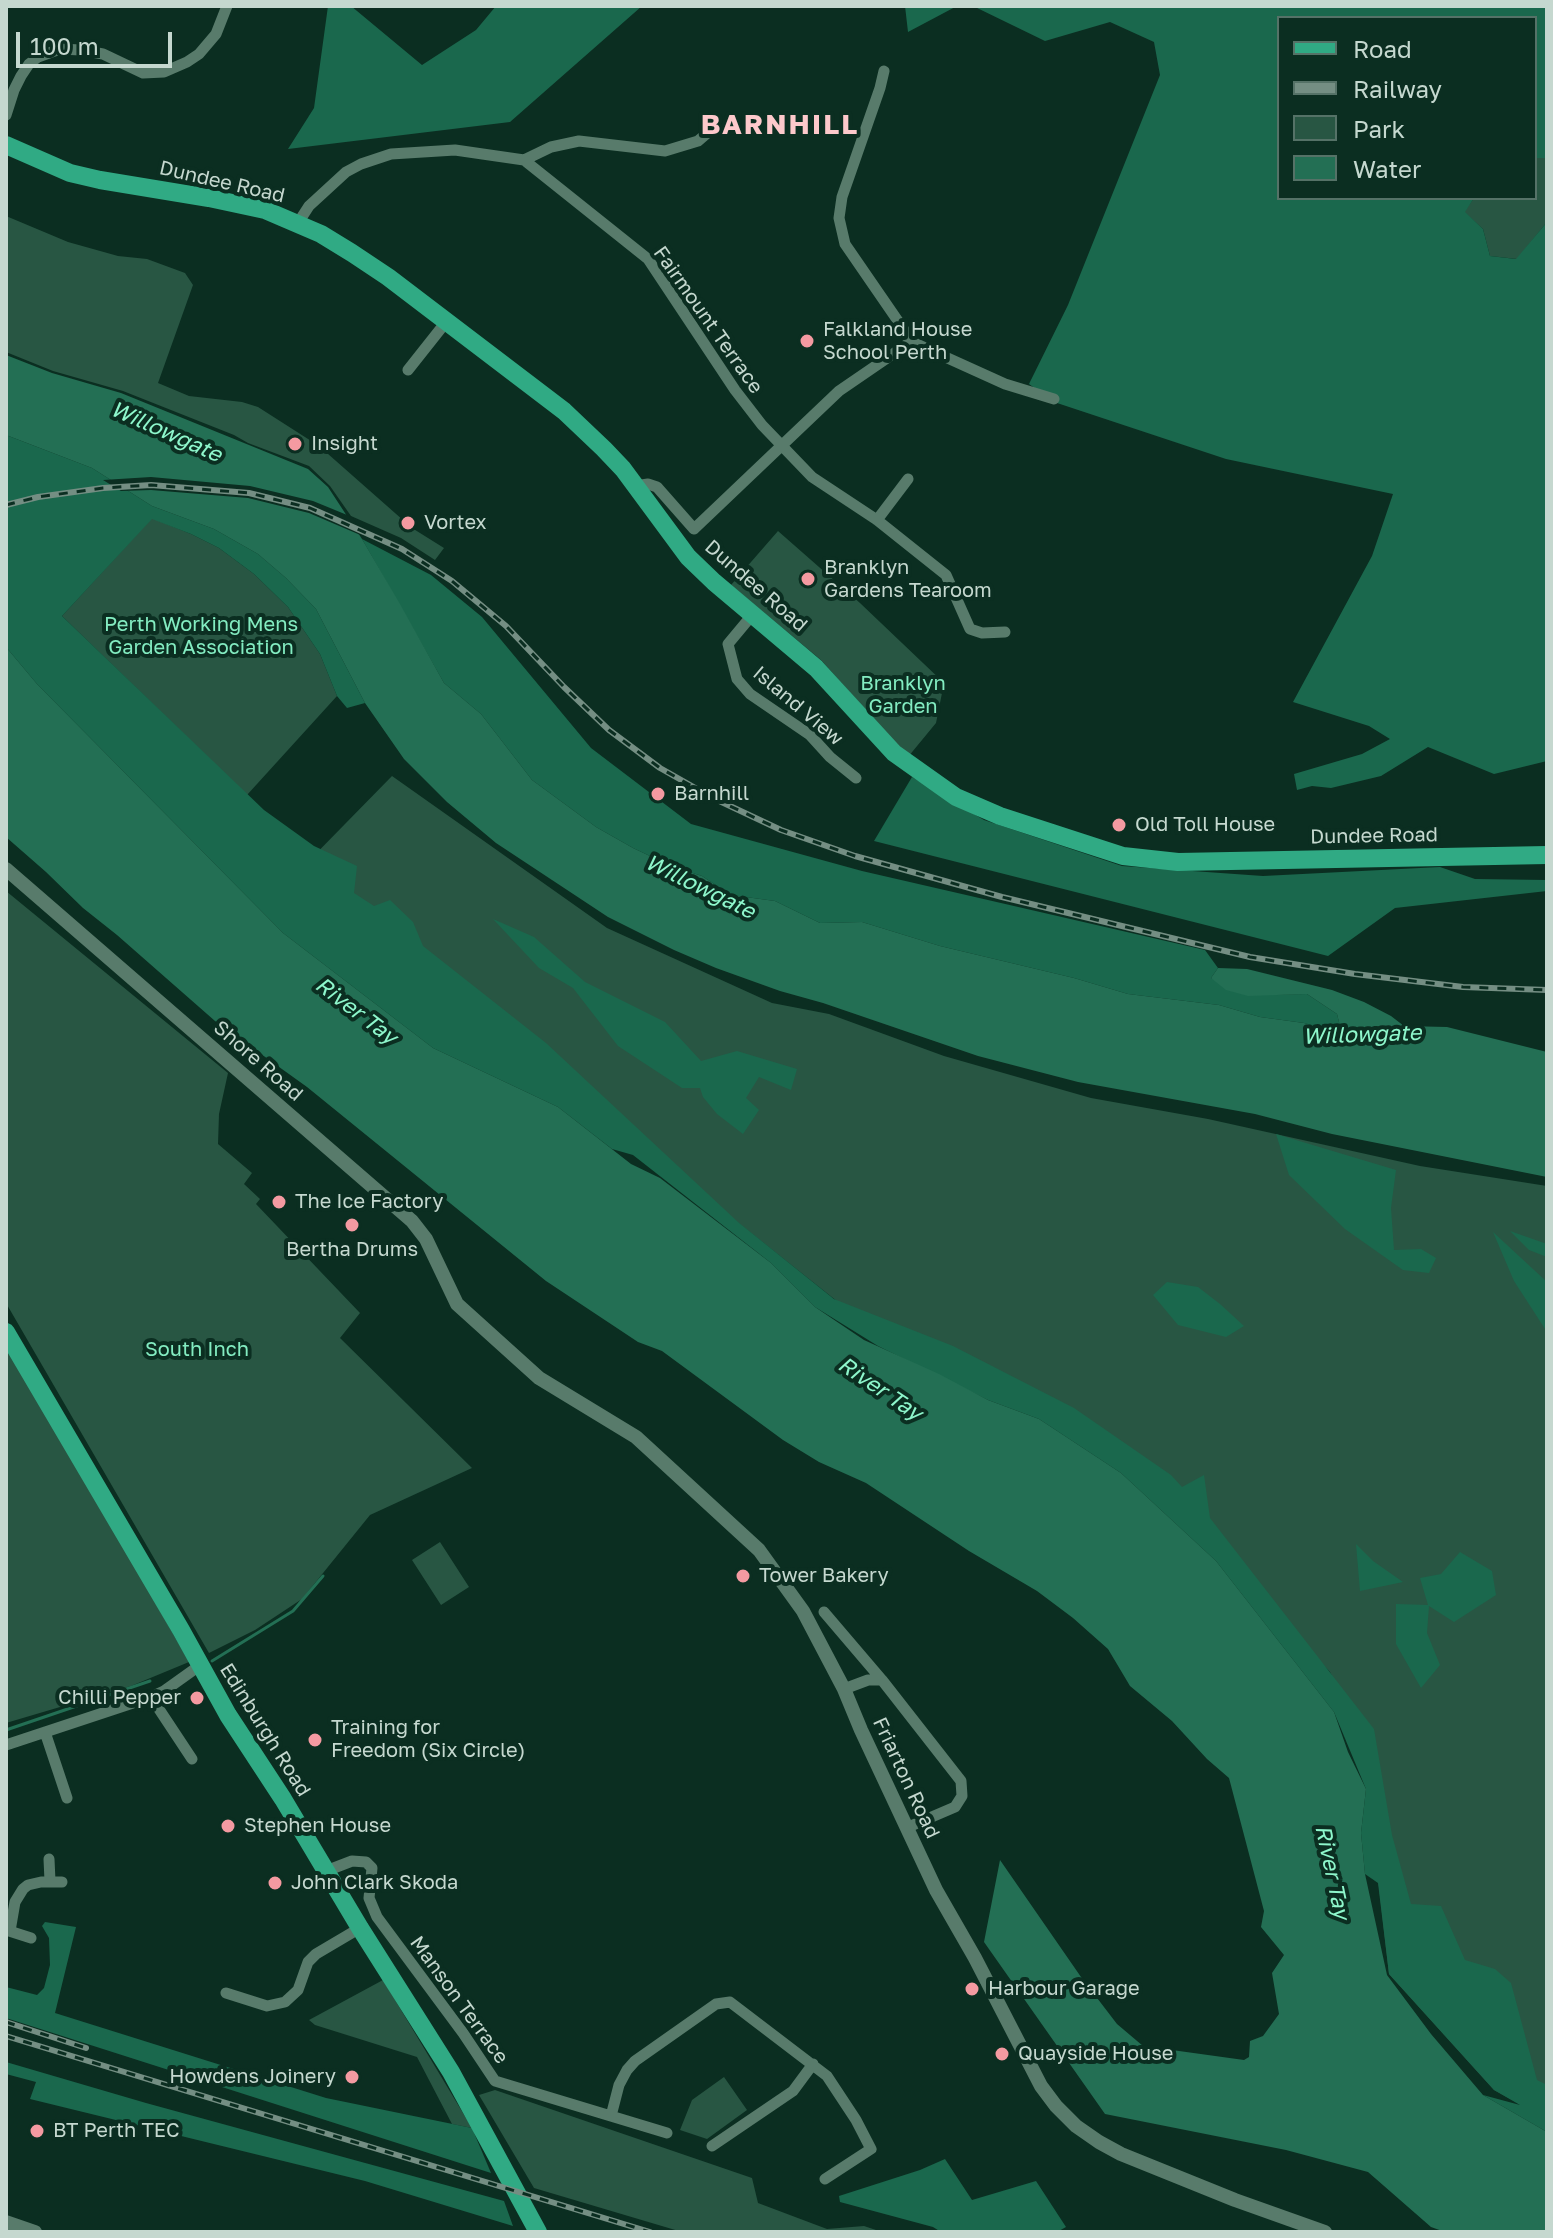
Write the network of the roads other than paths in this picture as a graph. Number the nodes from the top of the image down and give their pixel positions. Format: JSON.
{"nodes":[{"id":1,"x":227,"y":6,"type":"edge"},
{"id":2,"x":884,"y":71,"type":"dead end"},
{"id":3,"x":6,"y":115,"type":"edge"},
{"id":4,"x":712,"y":129,"type":"dead end"},
{"id":5,"x":6,"y":145,"type":"edge"},
{"id":6,"x":524,"y":160,"type":"junction"},
{"id":7,"x":298,"y":223,"type":"junction"},
{"id":8,"x":446,"y":322,"type":"junction"},
{"id":9,"x":910,"y":341,"type":"junction"},
{"id":10,"x":408,"y":370,"type":"dead end"},
{"id":11,"x":1054,"y":399,"type":"dead end"},
{"id":12,"x":783,"y":446,"type":"junction"},
{"id":13,"x":908,"y":479,"type":"dead end"},
{"id":14,"x":635,"y":486,"type":"junction"},
{"id":15,"x":877,"y":520,"type":"junction"},
{"id":16,"x":753,"y":614,"type":"junction"},
{"id":17,"x":1005,"y":632,"type":"dead end"},
{"id":18,"x":856,"y":778,"type":"dead end"},
{"id":19,"x":1547,"y":855,"type":"edge"},
{"id":20,"x":6,"y":869,"type":"edge"},
{"id":21,"x":457,"y":1304,"type":"joint"},
{"id":22,"x":6,"y":1332,"type":"edge"},
{"id":23,"x":824,"y":1612,"type":"dead end"},
{"id":24,"x":199,"y":1666,"type":"junction"},
{"id":25,"x":882,"y":1680,"type":"junction"},
{"id":26,"x":844,"y":1689,"type":"junction"},
{"id":27,"x":151,"y":1697,"type":"junction"},
{"id":28,"x":45,"y":1732,"type":"junction"},
{"id":29,"x":6,"y":1745,"type":"edge"},
{"id":30,"x":192,"y":1759,"type":"dead end"},
{"id":31,"x":67,"y":1798,"type":"dead end"},
{"id":32,"x":906,"y":1828,"type":"junction"},
{"id":33,"x":49,"y":1859,"type":"dead end"},
{"id":34,"x":326,"y":1871,"type":"junction"},
{"id":35,"x":360,"y":1928,"type":"junction"},
{"id":36,"x":8,"y":1931,"type":"edge"},
{"id":37,"x":31,"y":1938,"type":"dead end"},
{"id":38,"x":226,"y":1993,"type":"dead end"},
{"id":39,"x":813,"y":2064,"type":"junction"},
{"id":40,"x":611,"y":2116,"type":"junction"},
{"id":41,"x":667,"y":2133,"type":"dead end"},
{"id":42,"x":712,"y":2146,"type":"dead end"},
{"id":43,"x":825,"y":2179,"type":"dead end"},
{"id":44,"x":6,"y":2222,"type":"edge"},
{"id":45,"x":35,"y":2232,"type":"edge"},
{"id":46,"x":538,"y":2232,"type":"edge"},
{"id":47,"x":1325,"y":2232,"type":"edge"}],
"edges":[{"from":1,"to":3,"type":"street"},
{"from":2,"to":9,"type":"street"},
{"from":4,"to":6,"type":"street"},
{"from":5,"to":7,"type":"main road","name":"Dundee Road"},
{"from":6,"to":7,"type":"street"},
{"from":6,"to":12,"type":"street","name":"Fairmount Terrace"},
{"from":7,"to":8,"type":"main road","name":"Dundee Road"},
{"from":8,"to":10,"type":"street"},
{"from":8,"to":14,"type":"main road","name":"Dundee Road"},
{"from":9,"to":11,"type":"street"},
{"from":9,"to":12,"type":"street"},
{"from":12,"to":14,"type":"street"},
{"from":12,"to":15,"type":"street","name":"Fairmount Terrace"},
{"from":13,"to":15,"type":"street"},
{"from":14,"to":16,"type":"main road","name":"Dundee Road"},
{"from":15,"to":17,"type":"street","name":"Fairmount Terrace"},
{"from":16,"to":18,"type":"street","name":"Island View"},
{"from":16,"to":19,"type":"main road","name":"Dundee Road"},
{"from":20,"to":21,"type":"street","name":"Shore Road"},
{"from":21,"to":26,"type":"street","name":"Friarton Road"},
{"from":22,"to":24,"type":"main road","name":"Edinburgh Road"},
{"from":23,"to":25,"type":"street"},
{"from":24,"to":27,"type":"street"},
{"from":24,"to":34,"type":"main road","name":"Edinburgh Road"},
{"from":25,"to":26,"type":"street"},
{"from":25,"to":32,"type":"street"},
{"from":26,"to":32,"type":"street","name":"Friarton Road"},
{"from":27,"to":28,"type":"street"},
{"from":27,"to":30,"type":"street"},
{"from":28,"to":29,"type":"street"},
{"from":28,"to":31,"type":"street"},
{"from":32,"to":47,"type":"street","name":"Friarton Road"},
{"from":33,"to":36,"type":"street"},
{"from":34,"to":35,"type":"main road","name":"Edinburgh Road"},
{"from":34,"to":40,"type":"street","name":"Manson Terrace"},
{"from":35,"to":38,"type":"street"},
{"from":35,"to":46,"type":"main road","name":"Edinburgh Road"},
{"from":36,"to":37,"type":"street"},
{"from":39,"to":40,"type":"street"},
{"from":39,"to":42,"type":"street"},
{"from":39,"to":43,"type":"street"},
{"from":40,"to":41,"type":"street","name":"Manson Terrace"},
{"from":44,"to":45,"type":"street"}]}
